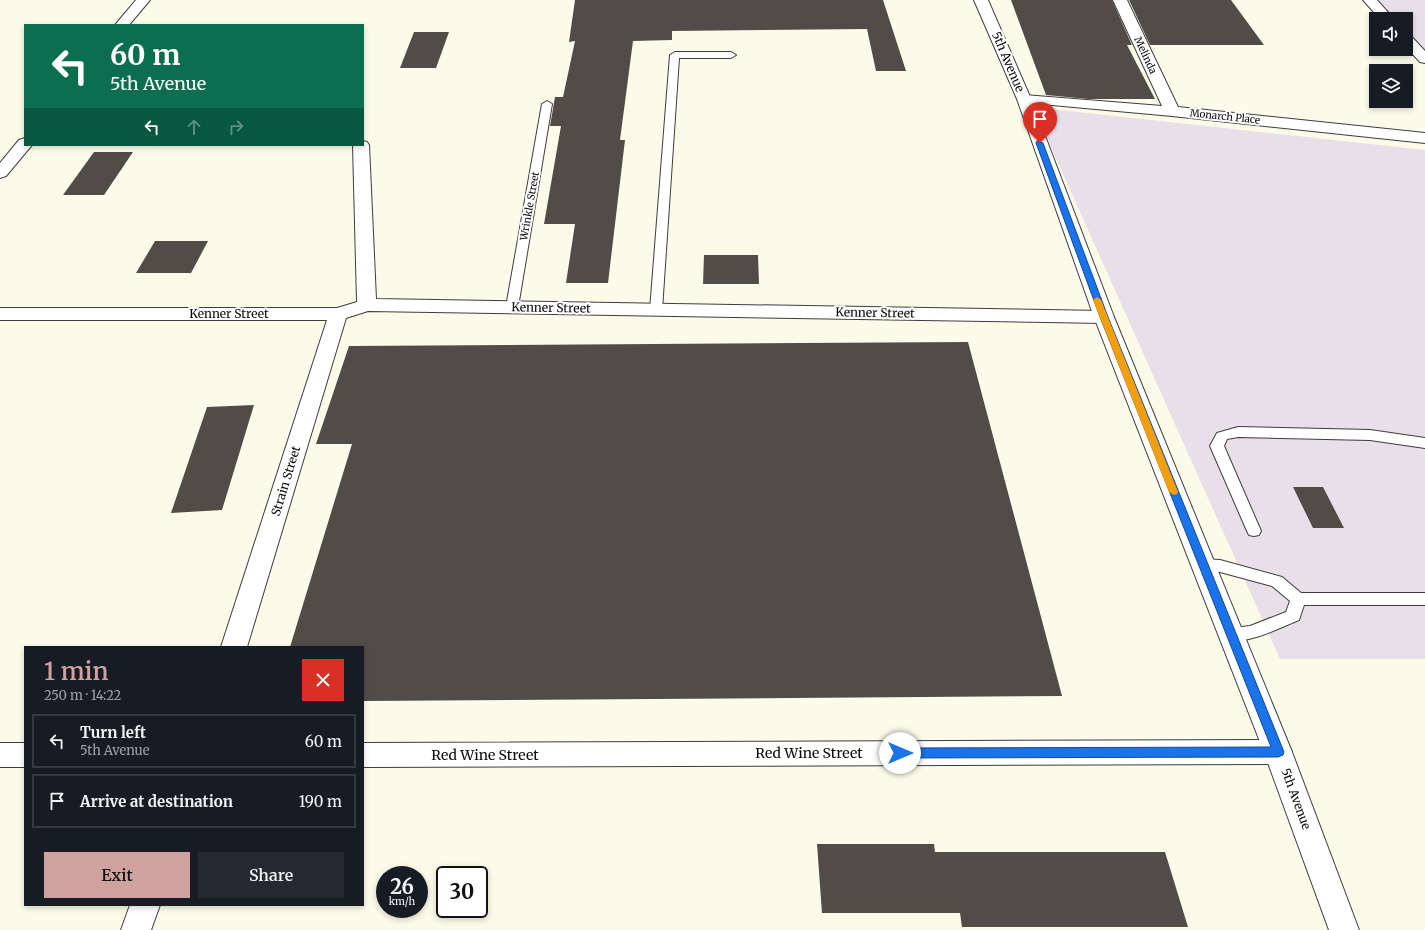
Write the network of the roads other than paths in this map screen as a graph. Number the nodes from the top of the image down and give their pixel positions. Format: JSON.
{"nodes":[{"id":1,"x":143,"y":0,"type":"edge"},
{"id":2,"x":981,"y":0,"type":"edge"},
{"id":3,"x":1120,"y":0,"type":"edge"},
{"id":4,"x":1370,"y":0,"type":"edge"},
{"id":5,"x":1381,"y":12,"type":"edge"},
{"id":6,"x":123,"y":24,"type":"edge"},
{"id":7,"x":1413,"y":46,"type":"edge"},
{"id":8,"x":732,"y":55,"type":"dead end"},
{"id":9,"x":1425,"y":59,"type":"edge"},
{"id":10,"x":1024,"y":99,"type":"junction"},
{"id":11,"x":547,"y":104,"type":"dead end"},
{"id":12,"x":1172,"y":111,"type":"junction"},
{"id":13,"x":1425,"y":138,"type":"edge"},
{"id":14,"x":24,"y":144,"type":"edge"},
{"id":15,"x":361,"y":146,"type":"edge"},
{"id":16,"x":0,"y":173,"type":"edge"},
{"id":17,"x":367,"y":305,"type":"junction"},
{"id":18,"x":512,"y":307,"type":"junction"},
{"id":19,"x":656,"y":310,"type":"junction"},
{"id":20,"x":0,"y":314,"type":"edge"},
{"id":21,"x":338,"y":314,"type":"junction"},
{"id":22,"x":1104,"y":317,"type":"junction"},
{"id":23,"x":1425,"y":443,"type":"edge"},
{"id":24,"x":1254,"y":531,"type":"dead end"},
{"id":25,"x":1203,"y":565,"type":"junction"},
{"id":26,"x":1298,"y":599,"type":"junction"},
{"id":27,"x":1425,"y":599,"type":"edge"},
{"id":28,"x":1231,"y":634,"type":"junction"},
{"id":29,"x":234,"y":646,"type":"edge"},
{"id":30,"x":1278,"y":752,"type":"junction"},
{"id":31,"x":0,"y":755,"type":"edge"},
{"id":32,"x":24,"y":755,"type":"edge"},
{"id":33,"x":364,"y":755,"type":"edge"},
{"id":34,"x":145,"y":906,"type":"edge"},
{"id":35,"x":136,"y":930,"type":"edge"},
{"id":36,"x":1344,"y":930,"type":"edge"}],
"edges":[{"from":1,"to":6,"type":"street"},
{"from":2,"to":10,"type":"street","name":"5th Avenue"},
{"from":3,"to":12,"type":"street","name":"Melinda"},
{"from":4,"to":5,"type":"street"},
{"from":7,"to":9,"type":"street"},
{"from":8,"to":19,"type":"lane"},
{"from":10,"to":12,"type":"street","name":"Monarch Place"},
{"from":10,"to":22,"type":"street","name":"5th Avenue"},
{"from":11,"to":18,"type":"lane","name":"Wrinkle Street"},
{"from":12,"to":13,"type":"street","name":"Monarch Place"},
{"from":14,"to":16,"type":"street"},
{"from":15,"to":17,"type":"street"},
{"from":17,"to":18,"type":"street","name":"Kenner Street"},
{"from":17,"to":21,"type":"street","name":"Kenner Street"},
{"from":18,"to":19,"type":"street","name":"Kenner Street"},
{"from":19,"to":22,"type":"street","name":"Kenner Street"},
{"from":20,"to":21,"type":"street","name":"Kenner Street"},
{"from":21,"to":29,"type":"street","name":"Strain Street"},
{"from":22,"to":25,"type":"street","name":"5th Avenue"},
{"from":23,"to":24,"type":"lane"},
{"from":25,"to":26,"type":"lane"},
{"from":25,"to":28,"type":"street","name":"5th Avenue"},
{"from":26,"to":27,"type":"lane"},
{"from":26,"to":28,"type":"lane"},
{"from":28,"to":30,"type":"street","name":"5th Avenue"},
{"from":30,"to":33,"type":"street","name":"Red Wine Street"},
{"from":30,"to":36,"type":"street","name":"5th Avenue"},
{"from":31,"to":32,"type":"street"},
{"from":34,"to":35,"type":"street"}]}
